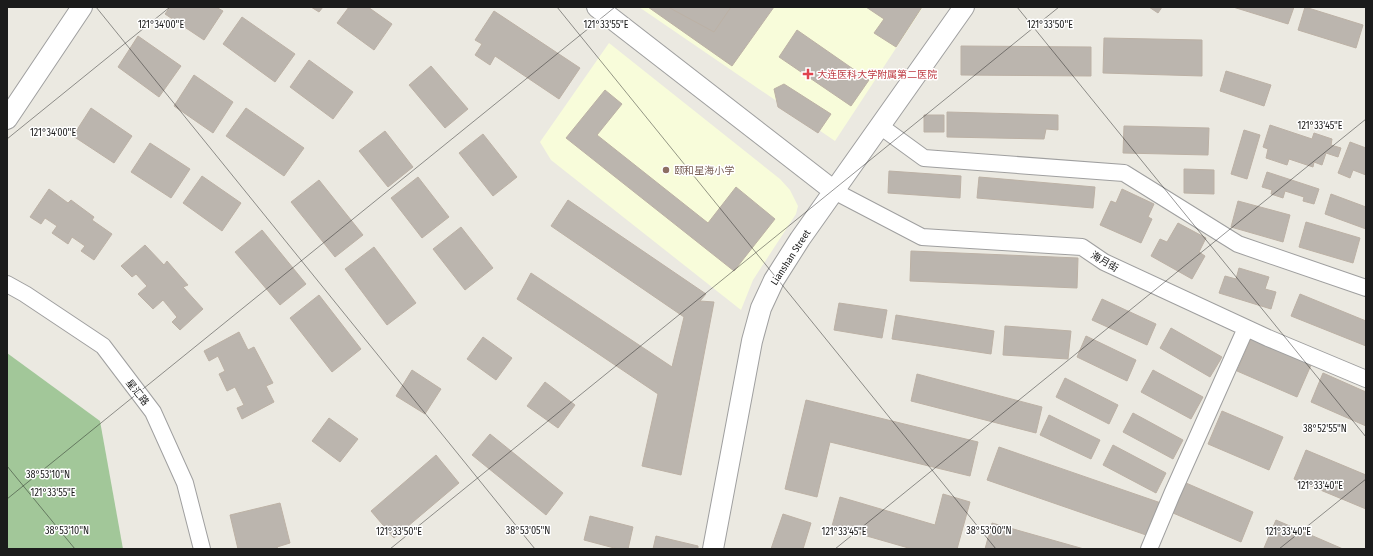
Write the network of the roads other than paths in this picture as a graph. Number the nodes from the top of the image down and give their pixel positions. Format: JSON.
{"nodes":[{"id":1,"x":82,"y":7,"type":"edge"},
{"id":2,"x":597,"y":7,"type":"edge"},
{"id":3,"x":964,"y":7,"type":"edge"},
{"id":4,"x":7,"y":119,"type":"edge"},
{"id":5,"x":880,"y":126,"type":"junction"},
{"id":6,"x":834,"y":191,"type":"junction"},
{"id":7,"x":7,"y":284,"type":"edge"},
{"id":8,"x":1366,"y":288,"type":"edge"},
{"id":9,"x":1246,"y":328,"type":"junction"},
{"id":10,"x":1366,"y":379,"type":"edge"},
{"id":11,"x":202,"y":549,"type":"edge"},
{"id":12,"x":713,"y":549,"type":"edge"},
{"id":13,"x":1149,"y":549,"type":"edge"}],
"edges":[{"from":1,"to":4,"type":"street"},
{"from":2,"to":6,"type":"street"},
{"from":3,"to":5,"type":"street","name":"Lianshan Street"},
{"from":5,"to":6,"type":"street","name":"Lianshan Street"},
{"from":5,"to":8,"type":"street"},
{"from":6,"to":9,"type":"street","name":"海月街"},
{"from":6,"to":12,"type":"street","name":"Lianshan Street"},
{"from":7,"to":11,"type":"street","name":"星汇路"},
{"from":9,"to":10,"type":"street","name":"海月街"},
{"from":9,"to":13,"type":"street"}]}
